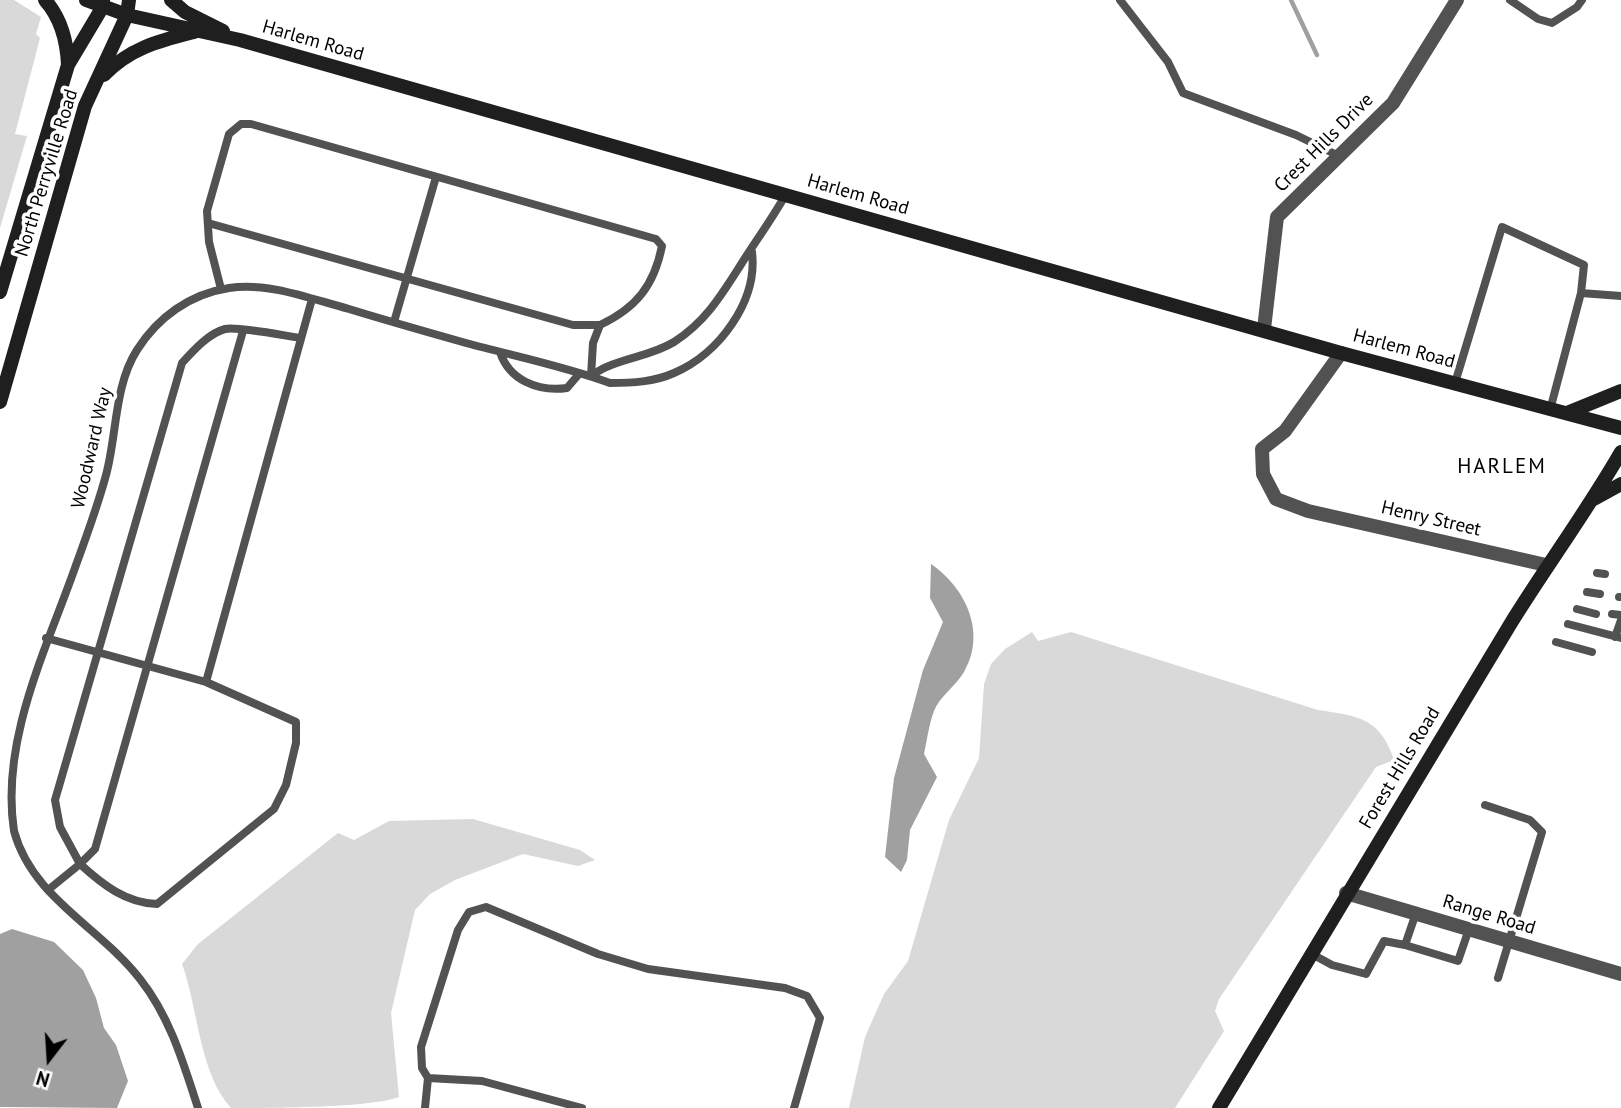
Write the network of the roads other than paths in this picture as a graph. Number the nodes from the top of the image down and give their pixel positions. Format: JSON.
{"nodes":[{"id":1,"x":45,"y":0,"type":"edge"},
{"id":2,"x":86,"y":0,"type":"edge"},
{"id":3,"x":129,"y":0,"type":"edge"},
{"id":4,"x":171,"y":0,"type":"edge"},
{"id":5,"x":1120,"y":0,"type":"edge"},
{"id":6,"x":1457,"y":0,"type":"edge"},
{"id":7,"x":1510,"y":0,"type":"edge"},
{"id":8,"x":1582,"y":0,"type":"edge"},
{"id":9,"x":103,"y":4,"type":"edge"},
{"id":10,"x":127,"y":15,"type":"junction"},
{"id":11,"x":240,"y":40,"type":"junction"},
{"id":12,"x":68,"y":65,"type":"junction"},
{"id":13,"x":85,"y":106,"type":"junction"},
{"id":14,"x":1339,"y":156,"type":"junction"},
{"id":15,"x":436,"y":177,"type":"junction"},
{"id":16,"x":786,"y":194,"type":"junction"},
{"id":17,"x":208,"y":223,"type":"junction"},
{"id":18,"x":752,"y":252,"type":"junction"},
{"id":19,"x":407,"y":277,"type":"junction"},
{"id":20,"x":221,"y":289,"type":"junction"},
{"id":21,"x":0,"y":292,"type":"edge"},
{"id":22,"x":1581,"y":293,"type":"junction"},
{"id":23,"x":1621,"y":296,"type":"edge"},
{"id":24,"x":312,"y":299,"type":"junction"},
{"id":25,"x":394,"y":322,"type":"junction"},
{"id":26,"x":600,"y":325,"type":"junction"},
{"id":27,"x":1264,"y":329,"type":"junction"},
{"id":28,"x":243,"y":331,"type":"junction"},
{"id":29,"x":301,"y":338,"type":"junction"},
{"id":30,"x":500,"y":352,"type":"junction"},
{"id":31,"x":1341,"y":353,"type":"junction"},
{"id":32,"x":579,"y":374,"type":"junction"},
{"id":33,"x":591,"y":376,"type":"junction"},
{"id":34,"x":1455,"y":383,"type":"junction"},
{"id":35,"x":1621,"y":391,"type":"edge"},
{"id":36,"x":0,"y":402,"type":"edge"},
{"id":37,"x":1550,"y":410,"type":"junction"},
{"id":38,"x":1566,"y":414,"type":"junction"},
{"id":39,"x":1621,"y":428,"type":"edge"},
{"id":40,"x":1621,"y":452,"type":"edge"},
{"id":41,"x":1621,"y":484,"type":"edge"},
{"id":42,"x":1593,"y":500,"type":"junction"},
{"id":43,"x":1546,"y":565,"type":"junction"},
{"id":44,"x":1587,"y":592,"type":"dead end"},
{"id":45,"x":1600,"y":594,"type":"dead end"},
{"id":46,"x":1577,"y":609,"type":"dead end"},
{"id":47,"x":1596,"y":614,"type":"dead end"},
{"id":48,"x":1618,"y":616,"type":"edge"},
{"id":49,"x":1568,"y":624,"type":"dead end"},
{"id":50,"x":1618,"y":637,"type":"edge"},
{"id":51,"x":46,"y":638,"type":"junction"},
{"id":52,"x":1556,"y":642,"type":"dead end"},
{"id":53,"x":100,"y":652,"type":"junction"},
{"id":54,"x":1592,"y":652,"type":"dead end"},
{"id":55,"x":146,"y":665,"type":"junction"},
{"id":56,"x":206,"y":682,"type":"junction"},
{"id":57,"x":1485,"y":806,"type":"dead end"},
{"id":58,"x":80,"y":864,"type":"junction"},
{"id":59,"x":48,"y":890,"type":"junction"},
{"id":60,"x":1346,"y":892,"type":"junction"},
{"id":61,"x":1416,"y":913,"type":"junction"},
{"id":62,"x":1469,"y":929,"type":"junction"},
{"id":63,"x":1510,"y":941,"type":"junction"},
{"id":64,"x":1405,"y":945,"type":"junction"},
{"id":65,"x":1310,"y":953,"type":"junction"},
{"id":66,"x":1621,"y":974,"type":"edge"},
{"id":67,"x":1498,"y":978,"type":"dead end"},
{"id":68,"x":428,"y":1078,"type":"junction"},
{"id":69,"x":198,"y":1108,"type":"edge"},
{"id":70,"x":425,"y":1108,"type":"edge"},
{"id":71,"x":582,"y":1108,"type":"edge"},
{"id":72,"x":794,"y":1108,"type":"edge"},
{"id":73,"x":1219,"y":1108,"type":"edge"}],
"edges":[{"from":1,"to":12,"type":"main road"},
{"from":2,"to":9,"type":"main road","name":"Harlem Road"},
{"from":3,"to":10,"type":"main road","name":"North Perryville Road"},
{"from":4,"to":11,"type":"main road"},
{"from":5,"to":14,"type":"lane"},
{"from":6,"to":14,"type":"street","name":"Crest Hills Drive"},
{"from":7,"to":8,"type":"lane"},
{"from":9,"to":10,"type":"main road","name":"Harlem Road"},
{"from":9,"to":12,"type":"main road","name":"North Perryville Road"},
{"from":10,"to":11,"type":"main road","name":"Harlem Road"},
{"from":10,"to":13,"type":"main road","name":"North Perryville Road"},
{"from":11,"to":13,"type":"main road"},
{"from":11,"to":16,"type":"main road","name":"Harlem Road"},
{"from":12,"to":21,"type":"main road","name":"North Perryville Road"},
{"from":13,"to":36,"type":"main road","name":"North Perryville Road"},
{"from":14,"to":27,"type":"street","name":"Crest Hills Drive"},
{"from":15,"to":17,"type":"lane"},
{"from":15,"to":19,"type":"lane"},
{"from":15,"to":26,"type":"lane"},
{"from":16,"to":18,"type":"lane","name":"Woodward Way"},
{"from":16,"to":27,"type":"main road","name":"Harlem Road"},
{"from":17,"to":19,"type":"lane"},
{"from":17,"to":20,"type":"lane"},
{"from":18,"to":33,"type":"lane","name":"Woodward Way"},
{"from":18,"to":33,"type":"lane","name":"Woodward Way"},
{"from":19,"to":25,"type":"lane"},
{"from":19,"to":26,"type":"lane"},
{"from":20,"to":24,"type":"lane","name":"Woodward Way"},
{"from":20,"to":51,"type":"lane","name":"Woodward Way"},
{"from":22,"to":23,"type":"lane"},
{"from":22,"to":34,"type":"lane"},
{"from":22,"to":37,"type":"lane"},
{"from":24,"to":25,"type":"lane","name":"Woodward Way"},
{"from":24,"to":29,"type":"lane"},
{"from":25,"to":30,"type":"lane","name":"Woodward Way"},
{"from":26,"to":33,"type":"lane"},
{"from":27,"to":31,"type":"main road","name":"Harlem Road"},
{"from":28,"to":29,"type":"lane"},
{"from":28,"to":53,"type":"lane"},
{"from":28,"to":55,"type":"lane"},
{"from":29,"to":56,"type":"lane"},
{"from":30,"to":32,"type":"lane","name":"Woodward Way"},
{"from":30,"to":32,"type":"lane"},
{"from":31,"to":34,"type":"main road","name":"Harlem Road"},
{"from":31,"to":43,"type":"street","name":"Henry Street"},
{"from":32,"to":33,"type":"lane","name":"Woodward Way"},
{"from":34,"to":37,"type":"main road","name":"Harlem Road"},
{"from":35,"to":38,"type":"main road"},
{"from":37,"to":38,"type":"main road","name":"Harlem Road"},
{"from":38,"to":39,"type":"main road","name":"Harlem Road"},
{"from":40,"to":42,"type":"main road","name":"Forest Hills Road"},
{"from":41,"to":42,"type":"main road"},
{"from":42,"to":43,"type":"main road","name":"Forest Hills Road"},
{"from":43,"to":60,"type":"main road","name":"Forest Hills Road"},
{"from":44,"to":45,"type":"lane"},
{"from":46,"to":47,"type":"lane"},
{"from":48,"to":50,"type":"lane"},
{"from":49,"to":50,"type":"lane"},
{"from":51,"to":53,"type":"lane"},
{"from":51,"to":59,"type":"lane","name":"Woodward Way"},
{"from":52,"to":54,"type":"lane"},
{"from":53,"to":55,"type":"lane"},
{"from":53,"to":58,"type":"lane"},
{"from":55,"to":56,"type":"lane"},
{"from":55,"to":58,"type":"lane"},
{"from":56,"to":58,"type":"lane"},
{"from":57,"to":63,"type":"lane"},
{"from":58,"to":59,"type":"lane"},
{"from":59,"to":69,"type":"lane","name":"Woodward Way"},
{"from":60,"to":61,"type":"street","name":"Range Road"},
{"from":60,"to":65,"type":"main road","name":"Forest Hills Road"},
{"from":61,"to":62,"type":"street","name":"Range Road"},
{"from":61,"to":64,"type":"lane"},
{"from":62,"to":63,"type":"street","name":"Range Road"},
{"from":62,"to":64,"type":"lane"},
{"from":63,"to":66,"type":"street","name":"Range Road"},
{"from":63,"to":67,"type":"lane"},
{"from":64,"to":65,"type":"lane"},
{"from":65,"to":73,"type":"main road","name":"Forest Hills Road"},
{"from":68,"to":70,"type":"lane"},
{"from":68,"to":71,"type":"lane"},
{"from":68,"to":72,"type":"lane"}]}
